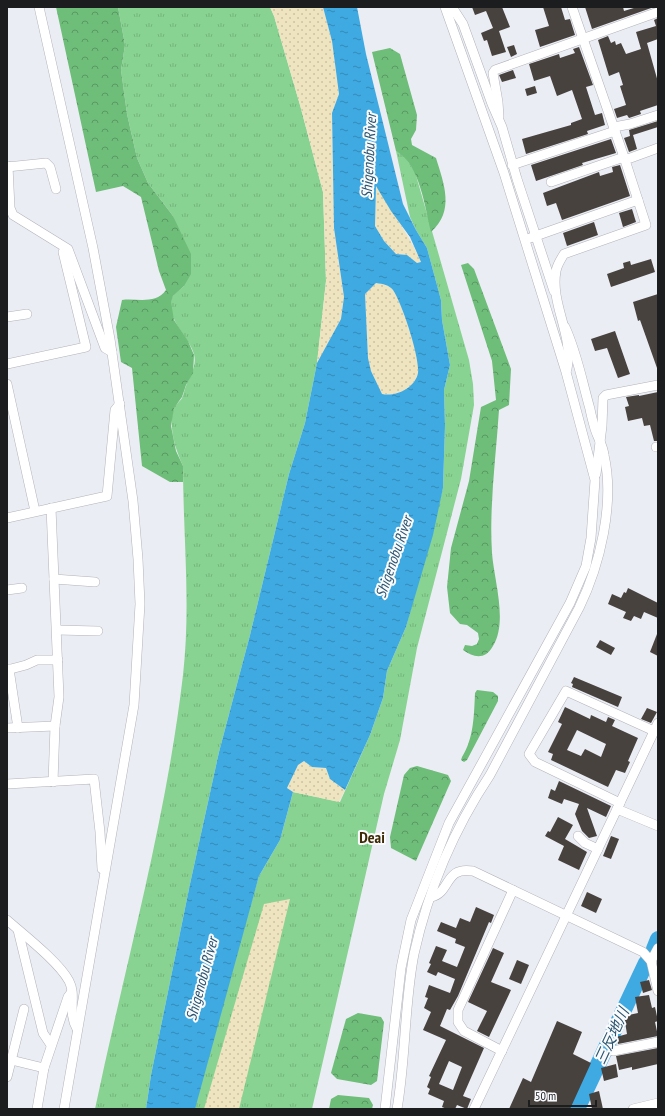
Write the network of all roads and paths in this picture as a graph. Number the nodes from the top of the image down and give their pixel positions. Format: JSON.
{"nodes":[{"id":1,"x":40,"y":7,"type":"edge"},
{"id":2,"x":445,"y":7,"type":"edge"},
{"id":3,"x":452,"y":7,"type":"edge"},
{"id":4,"x":572,"y":7,"type":"edge"},
{"id":5,"x":658,"y":12,"type":"edge"},
{"id":6,"x":583,"y":39,"type":"junction"},
{"id":7,"x":658,"y":115,"type":"edge"},
{"id":8,"x":499,"y":118,"type":"junction"},
{"id":9,"x":614,"y":129,"type":"junction"},
{"id":10,"x":658,"y":148,"type":"edge"},
{"id":11,"x":498,"y":157,"type":"junction"},
{"id":12,"x":624,"y":158,"type":"junction"},
{"id":13,"x":512,"y":165,"type":"junction"},
{"id":14,"x":8,"y":166,"type":"edge"},
{"id":15,"x":551,"y":182,"type":"dead end"},
{"id":16,"x":56,"y":189,"type":"dead end"},
{"id":17,"x":638,"y":200,"type":"junction"},
{"id":18,"x":535,"y":236,"type":"junction"},
{"id":19,"x":525,"y":239,"type":"junction"},
{"id":20,"x":62,"y":247,"type":"junction"},
{"id":21,"x":555,"y":295,"type":"junction"},
{"id":22,"x":26,"y":314,"type":"dead end"},
{"id":23,"x":7,"y":317,"type":"edge"},
{"id":24,"x":565,"y":327,"type":"junction"},
{"id":25,"x":112,"y":352,"type":"junction"},
{"id":26,"x":7,"y":364,"type":"edge"},
{"id":27,"x":566,"y":372,"type":"junction"},
{"id":28,"x":7,"y":384,"type":"edge"},
{"id":29,"x":658,"y":384,"type":"edge"},
{"id":30,"x":120,"y":404,"type":"junction"},
{"id":31,"x":599,"y":440,"type":"junction"},
{"id":32,"x":595,"y":480,"type":"junction"},
{"id":33,"x":51,"y":508,"type":"junction"},
{"id":34,"x":35,"y":511,"type":"junction"},
{"id":35,"x":7,"y":518,"type":"edge"},
{"id":36,"x":54,"y":579,"type":"junction"},
{"id":37,"x":95,"y":582,"type":"dead end"},
{"id":38,"x":22,"y":588,"type":"dead end"},
{"id":39,"x":7,"y":590,"type":"edge"},
{"id":40,"x":56,"y":630,"type":"junction"},
{"id":41,"x":98,"y":631,"type":"dead end"},
{"id":42,"x":58,"y":660,"type":"junction"},
{"id":43,"x":8,"y":669,"type":"edge"},
{"id":44,"x":55,"y":726,"type":"junction"},
{"id":45,"x":656,"y":727,"type":"edge"},
{"id":46,"x":7,"y":728,"type":"edge"},
{"id":47,"x":18,"y":728,"type":"junction"},
{"id":48,"x":53,"y":782,"type":"junction"},
{"id":49,"x":7,"y":784,"type":"edge"},
{"id":50,"x":619,"y":806,"type":"junction"},
{"id":51,"x":658,"y":826,"type":"edge"},
{"id":52,"x":578,"y":836,"type":"dead end"},
{"id":53,"x":598,"y":849,"type":"junction"},
{"id":54,"x":105,"y":874,"type":"junction"},
{"id":55,"x":513,"y":890,"type":"junction"},
{"id":56,"x":431,"y":897,"type":"junction"},
{"id":57,"x":567,"y":915,"type":"junction"},
{"id":58,"x":7,"y":920,"type":"edge"},
{"id":59,"x":411,"y":920,"type":"junction"},
{"id":60,"x":18,"y":930,"type":"junction"},
{"id":61,"x":658,"y":948,"type":"edge"},
{"id":62,"x":414,"y":954,"type":"junction"},
{"id":63,"x":651,"y":962,"type":"junction"},
{"id":64,"x":658,"y":991,"type":"edge"},
{"id":65,"x":72,"y":992,"type":"junction"},
{"id":66,"x":24,"y":1010,"type":"dead end"},
{"id":67,"x":77,"y":1029,"type":"junction"},
{"id":68,"x":658,"y":1042,"type":"edge"},
{"id":69,"x":51,"y":1045,"type":"junction"},
{"id":70,"x":502,"y":1051,"type":"junction"},
{"id":71,"x":613,"y":1051,"type":"dead end"},
{"id":72,"x":9,"y":1060,"type":"edge"},
{"id":73,"x":44,"y":1068,"type":"junction"},
{"id":74,"x":7,"y":1077,"type":"edge"},
{"id":75,"x":658,"y":1103,"type":"edge"},
{"id":76,"x":37,"y":1109,"type":"edge"},
{"id":77,"x":64,"y":1109,"type":"edge"},
{"id":78,"x":385,"y":1109,"type":"edge"},
{"id":79,"x":397,"y":1109,"type":"edge"},
{"id":80,"x":474,"y":1109,"type":"edge"},
{"id":81,"x":633,"y":1109,"type":"edge"}],
"edges":[{"from":1,"to":25,"type":"street"},
{"from":2,"to":11,"type":"street"},
{"from":3,"to":8,"type":"street"},
{"from":4,"to":6,"type":"street"},
{"from":5,"to":6,"type":"street"},
{"from":6,"to":8,"type":"street"},
{"from":6,"to":9,"type":"street"},
{"from":7,"to":9,"type":"street"},
{"from":8,"to":11,"type":"street"},
{"from":8,"to":13,"type":"street"},
{"from":9,"to":12,"type":"street"},
{"from":9,"to":13,"type":"street"},
{"from":10,"to":12,"type":"street"},
{"from":11,"to":19,"type":"street"},
{"from":12,"to":15,"type":"street"},
{"from":12,"to":17,"type":"street"},
{"from":13,"to":18,"type":"street"},
{"from":14,"to":16,"type":"street"},
{"from":14,"to":20,"type":"street"},
{"from":17,"to":18,"type":"street"},
{"from":17,"to":21,"type":"street"},
{"from":18,"to":19,"type":"street"},
{"from":18,"to":21,"type":"street"},
{"from":19,"to":27,"type":"street"},
{"from":20,"to":25,"type":"street"},
{"from":20,"to":26,"type":"street"},
{"from":21,"to":24,"type":"street"},
{"from":22,"to":23,"type":"street"},
{"from":24,"to":27,"type":"street"},
{"from":24,"to":31,"type":"street"},
{"from":25,"to":30,"type":"street"},
{"from":27,"to":32,"type":"street"},
{"from":28,"to":34,"type":"street"},
{"from":29,"to":31,"type":"street"},
{"from":30,"to":33,"type":"street"},
{"from":30,"to":54,"type":"street"},
{"from":31,"to":32,"type":"street"},
{"from":31,"to":56,"type":"street"},
{"from":32,"to":59,"type":"street"},
{"from":33,"to":34,"type":"street"},
{"from":33,"to":36,"type":"street"},
{"from":34,"to":35,"type":"street"},
{"from":36,"to":37,"type":"street"},
{"from":36,"to":40,"type":"street"},
{"from":38,"to":39,"type":"street"},
{"from":40,"to":41,"type":"street"},
{"from":40,"to":42,"type":"street"},
{"from":42,"to":43,"type":"street"},
{"from":42,"to":44,"type":"street"},
{"from":43,"to":47,"type":"street"},
{"from":44,"to":47,"type":"street"},
{"from":44,"to":48,"type":"street"},
{"from":45,"to":50,"type":"street"},
{"from":45,"to":50,"type":"street"},
{"from":46,"to":47,"type":"street"},
{"from":48,"to":49,"type":"street"},
{"from":48,"to":54,"type":"street"},
{"from":50,"to":51,"type":"street"},
{"from":50,"to":53,"type":"street"},
{"from":52,"to":53,"type":"street"},
{"from":53,"to":57,"type":"street"},
{"from":54,"to":67,"type":"street"},
{"from":55,"to":56,"type":"street"},
{"from":55,"to":57,"type":"street"},
{"from":55,"to":70,"type":"street"},
{"from":56,"to":62,"type":"street"},
{"from":57,"to":63,"type":"street"},
{"from":57,"to":70,"type":"street"},
{"from":58,"to":60,"type":"street"},
{"from":59,"to":62,"type":"street"},
{"from":59,"to":78,"type":"street"},
{"from":60,"to":65,"type":"street"},
{"from":60,"to":69,"type":"street"},
{"from":61,"to":63,"type":"street"},
{"from":62,"to":79,"type":"street"},
{"from":63,"to":64,"type":"street"},
{"from":65,"to":67,"type":"street"},
{"from":65,"to":69,"type":"street"},
{"from":66,"to":72,"type":"street"},
{"from":67,"to":77,"type":"street"},
{"from":68,"to":71,"type":"street"},
{"from":69,"to":73,"type":"street"},
{"from":70,"to":80,"type":"street"},
{"from":72,"to":73,"type":"street"},
{"from":72,"to":74,"type":"street"},
{"from":73,"to":76,"type":"street"},
{"from":75,"to":81,"type":"street"}]}
